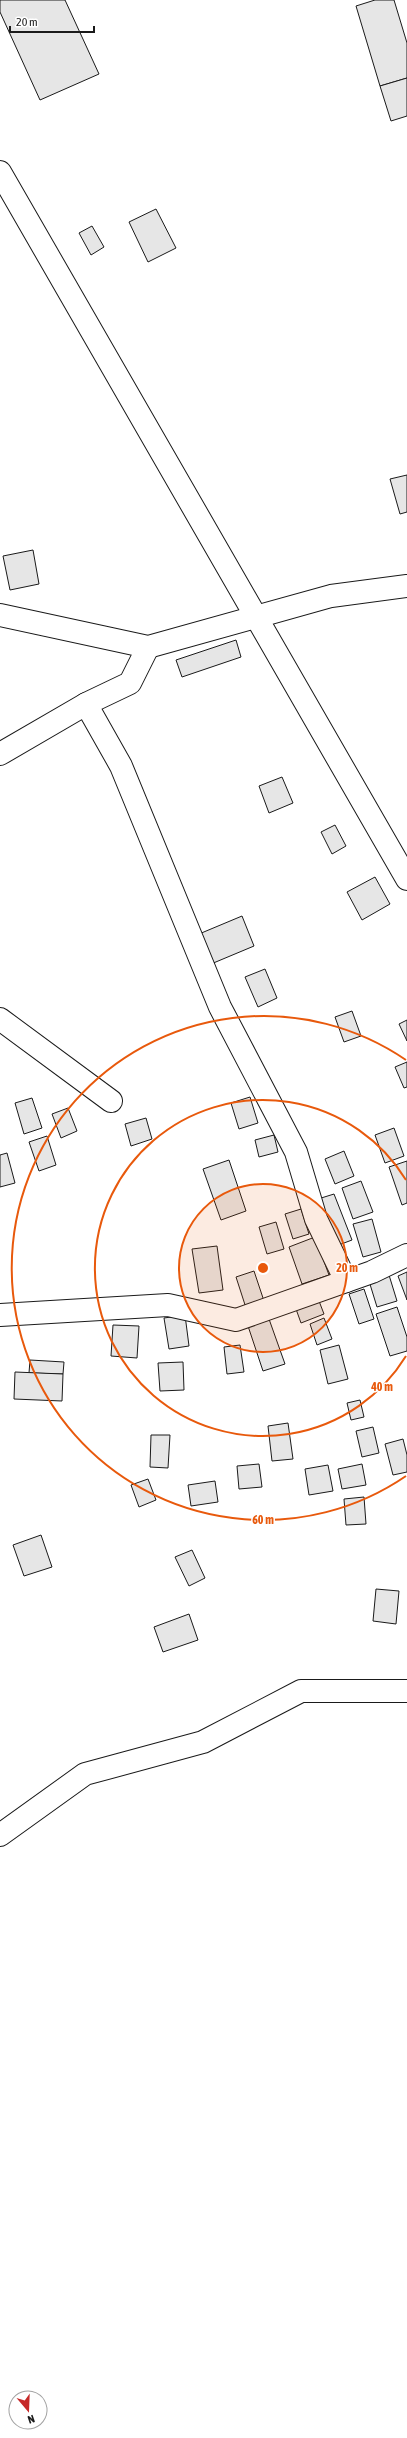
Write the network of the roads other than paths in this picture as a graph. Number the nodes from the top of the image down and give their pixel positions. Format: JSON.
{"nodes":[{"id":1,"x":0,"y":172,"type":"edge"},
{"id":2,"x":407,"y":586,"type":"edge"},
{"id":3,"x":0,"y":615,"type":"edge"},
{"id":4,"x":257,"y":616,"type":"junction"},
{"id":5,"x":148,"y":647,"type":"junction"},
{"id":6,"x":86,"y":704,"type":"junction"},
{"id":7,"x":0,"y":754,"type":"edge"},
{"id":8,"x":407,"y":878,"type":"edge"},
{"id":9,"x":0,"y":1019,"type":"edge"},
{"id":10,"x":111,"y":1101,"type":"dead end"},
{"id":11,"x":407,"y":1255,"type":"edge"},
{"id":12,"x":346,"y":1282,"type":"junction"},
{"id":13,"x":0,"y":1315,"type":"edge"},
{"id":14,"x":407,"y":1691,"type":"edge"},
{"id":15,"x":0,"y":1835,"type":"edge"}],
"edges":[{"from":1,"to":4,"type":"street"},
{"from":2,"to":4,"type":"street"},
{"from":3,"to":5,"type":"street"},
{"from":4,"to":5,"type":"street"},
{"from":4,"to":8,"type":"street"},
{"from":5,"to":6,"type":"street"},
{"from":6,"to":7,"type":"street"},
{"from":6,"to":12,"type":"street"},
{"from":9,"to":10,"type":"street"},
{"from":11,"to":12,"type":"street"},
{"from":12,"to":13,"type":"street"},
{"from":14,"to":15,"type":"street"}]}
